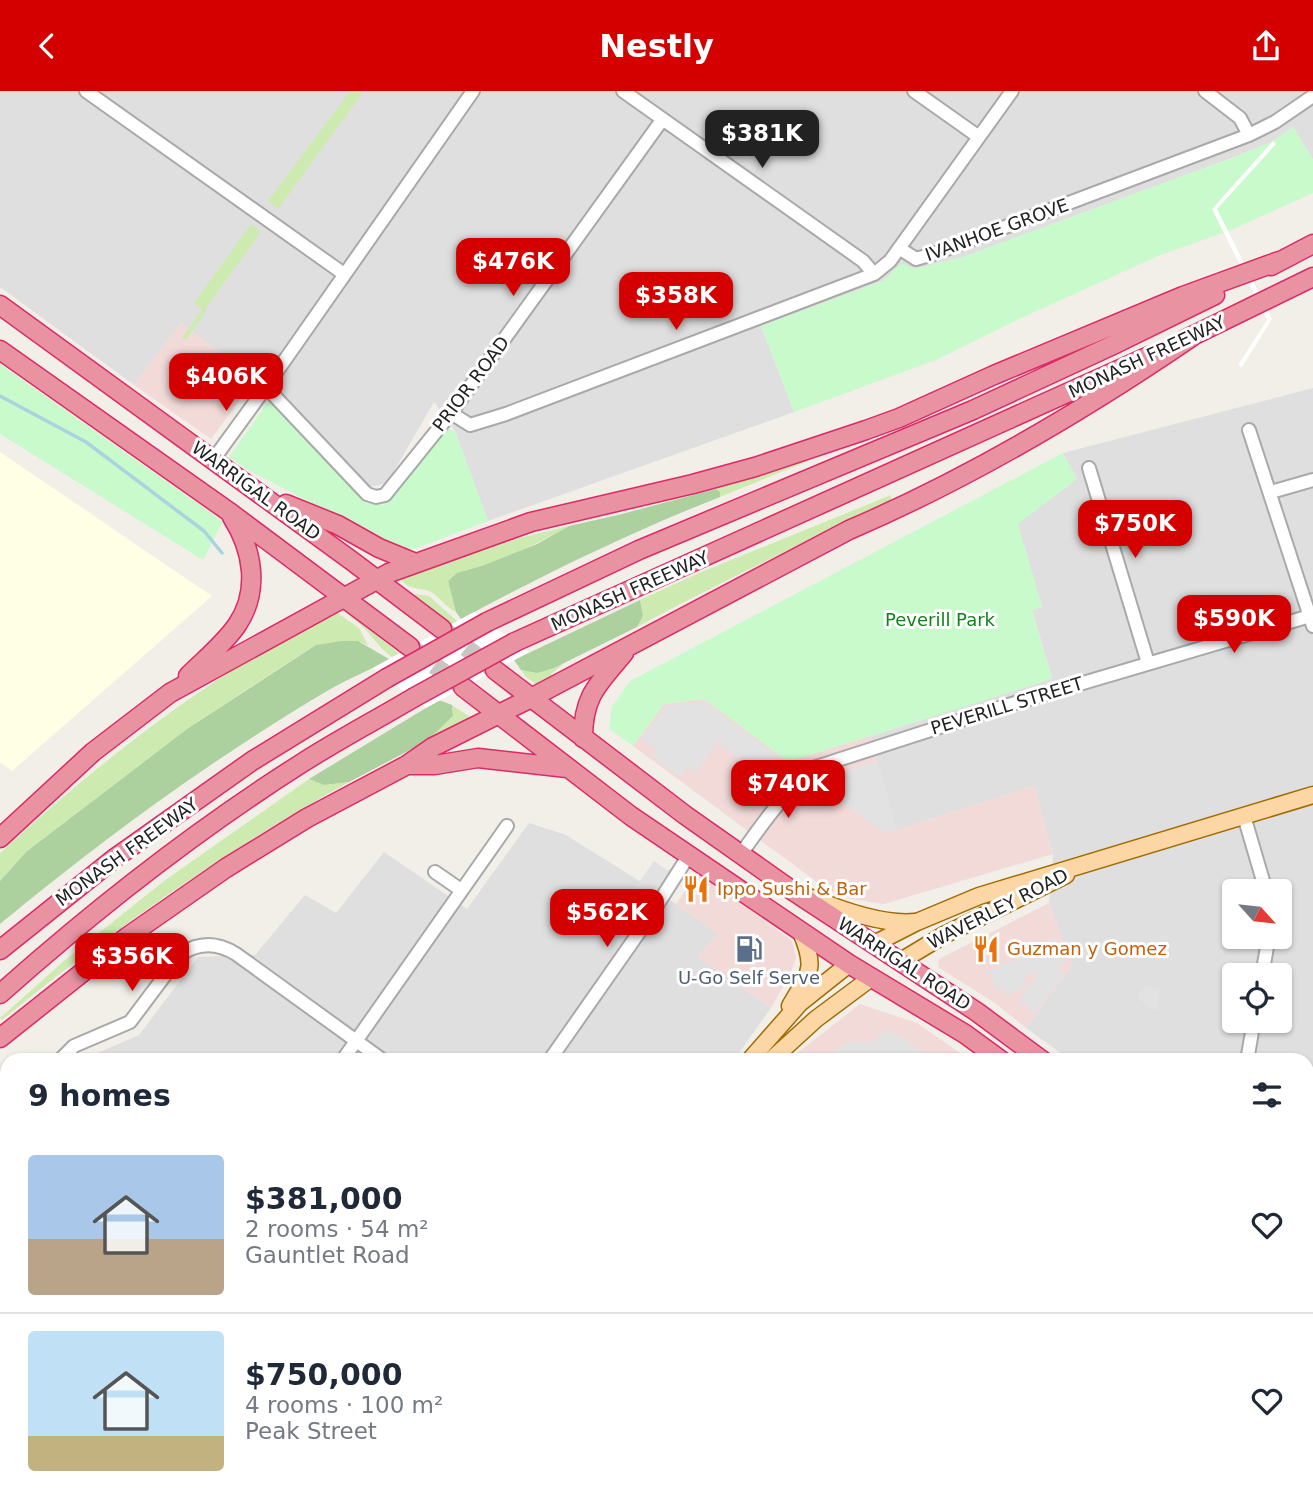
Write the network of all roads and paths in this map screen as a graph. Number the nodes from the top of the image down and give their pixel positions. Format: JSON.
{"nodes":[{"id":1,"x":86,"y":91,"type":"edge"},
{"id":2,"x":473,"y":91,"type":"edge"},
{"id":3,"x":623,"y":91,"type":"edge"},
{"id":4,"x":914,"y":91,"type":"edge"},
{"id":5,"x":1012,"y":91,"type":"edge"},
{"id":6,"x":1205,"y":91,"type":"edge"},
{"id":7,"x":1313,"y":96,"type":"edge"},
{"id":8,"x":662,"y":120,"type":"junction"},
{"id":9,"x":1249,"y":135,"type":"junction"},
{"id":10,"x":979,"y":137,"type":"junction"},
{"id":11,"x":1313,"y":244,"type":"edge"},
{"id":12,"x":899,"y":249,"type":"junction"},
{"id":13,"x":1279,"y":261,"type":"junction"},
{"id":14,"x":344,"y":274,"type":"junction"},
{"id":15,"x":874,"y":274,"type":"junction"},
{"id":16,"x":1313,"y":277,"type":"edge"},
{"id":17,"x":0,"y":305,"type":"edge"},
{"id":18,"x":1193,"y":336,"type":"junction"},
{"id":19,"x":0,"y":350,"type":"edge"},
{"id":20,"x":266,"y":387,"type":"junction"},
{"id":21,"x":451,"y":413,"type":"junction"},
{"id":22,"x":1249,"y":430,"type":"dead end"},
{"id":23,"x":213,"y":460,"type":"junction"},
{"id":24,"x":1089,"y":468,"type":"dead end"},
{"id":25,"x":1313,"y":480,"type":"edge"},
{"id":26,"x":1271,"y":492,"type":"junction"},
{"id":27,"x":259,"y":493,"type":"junction"},
{"id":28,"x":228,"y":511,"type":"junction"},
{"id":29,"x":413,"y":562,"type":"junction"},
{"id":30,"x":377,"y":580,"type":"junction"},
{"id":31,"x":343,"y":597,"type":"junction"},
{"id":32,"x":1312,"y":621,"type":"edge"},
{"id":33,"x":442,"y":629,"type":"tunnel mouth"},
{"id":34,"x":629,"y":646,"type":"junction"},
{"id":35,"x":410,"y":647,"type":"tunnel mouth"},
{"id":36,"x":1148,"y":663,"type":"junction"},
{"id":37,"x":495,"y":670,"type":"tunnel mouth"},
{"id":38,"x":463,"y":687,"type":"tunnel mouth"},
{"id":39,"x":170,"y":693,"type":"junction"},
{"id":40,"x":531,"y":698,"type":"junction"},
{"id":41,"x":498,"y":715,"type":"junction"},
{"id":42,"x":563,"y":723,"type":"junction"},
{"id":43,"x":583,"y":739,"type":"junction"},
{"id":44,"x":552,"y":755,"type":"junction"},
{"id":45,"x":407,"y":765,"type":"junction"},
{"id":46,"x":567,"y":768,"type":"junction"},
{"id":47,"x":1313,"y":795,"type":"edge"},
{"id":48,"x":1244,"y":816,"type":"junction"},
{"id":49,"x":507,"y":826,"type":"dead end"},
{"id":50,"x":0,"y":838,"type":"edge"},
{"id":51,"x":741,"y":854,"type":"junction"},
{"id":52,"x":690,"y":855,"type":"junction"},
{"id":53,"x":1093,"y":861,"type":"junction"},
{"id":54,"x":435,"y":872,"type":"dead end"},
{"id":55,"x":1262,"y":879,"type":"edge"},
{"id":56,"x":790,"y":889,"type":"junction"},
{"id":57,"x":461,"y":890,"type":"junction"},
{"id":58,"x":917,"y":922,"type":"junction"},
{"id":59,"x":802,"y":932,"type":"junction"},
{"id":60,"x":874,"y":944,"type":"junction"},
{"id":61,"x":0,"y":950,"type":"edge"},
{"id":62,"x":901,"y":961,"type":"junction"},
{"id":63,"x":849,"y":964,"type":"junction"},
{"id":64,"x":871,"y":978,"type":"junction"},
{"id":65,"x":0,"y":994,"type":"edge"},
{"id":66,"x":775,"y":1029,"type":"junction"},
{"id":67,"x":1252,"y":1033,"type":"edge"},
{"id":68,"x":0,"y":1038,"type":"edge"},
{"id":69,"x":356,"y":1041,"type":"junction"},
{"id":70,"x":67,"y":1053,"type":"edge"},
{"id":71,"x":348,"y":1053,"type":"edge"},
{"id":72,"x":373,"y":1053,"type":"edge"},
{"id":73,"x":555,"y":1053,"type":"edge"},
{"id":74,"x":756,"y":1053,"type":"edge"},
{"id":75,"x":779,"y":1053,"type":"edge"},
{"id":76,"x":991,"y":1053,"type":"edge"},
{"id":77,"x":1032,"y":1053,"type":"edge"},
{"id":78,"x":1248,"y":1053,"type":"edge"}],
"edges":[{"from":1,"to":14,"type":"street"},
{"from":2,"to":14,"type":"street"},
{"from":3,"to":8,"type":"street"},
{"from":4,"to":10,"type":"street"},
{"from":5,"to":10,"type":"street"},
{"from":6,"to":9,"type":"street"},
{"from":7,"to":9,"type":"street","name":"IVANHOE GROVE"},
{"from":8,"to":15,"type":"street"},
{"from":8,"to":21,"type":"street","name":"PRIOR ROAD"},
{"from":9,"to":12,"type":"street","name":"IVANHOE GROVE"},
{"from":10,"to":12,"type":"street"},
{"from":11,"to":13,"type":"highway","name":"MONASH FREEWAY"},
{"from":12,"to":15,"type":"street","name":"IVANHOE GROVE"},
{"from":13,"to":29,"type":"highway"},
{"from":13,"to":61,"type":"highway","name":"MONASH FREEWAY","bridge":true},
{"from":14,"to":20,"type":"street"},
{"from":15,"to":21,"type":"street","name":"IVANHOE GROVE"},
{"from":16,"to":18,"type":"highway","name":"MONASH FREEWAY"},
{"from":17,"to":23,"type":"highway","name":"WARRIGAL ROAD"},
{"from":18,"to":34,"type":"highway"},
{"from":18,"to":65,"type":"highway","name":"MONASH FREEWAY","bridge":true},
{"from":19,"to":28,"type":"highway","name":"WARRIGAL ROAD"},
{"from":20,"to":21,"type":"street","name":"PRIOR ROAD"},
{"from":20,"to":23,"type":"street"},
{"from":22,"to":26,"type":"street"},
{"from":23,"to":27,"type":"highway","name":"WARRIGAL ROAD"},
{"from":24,"to":36,"type":"street"},
{"from":25,"to":26,"type":"street"},
{"from":26,"to":32,"type":"street"},
{"from":27,"to":29,"type":"highway"},
{"from":27,"to":30,"type":"highway","name":"WARRIGAL ROAD"},
{"from":28,"to":31,"type":"highway","name":"WARRIGAL ROAD"},
{"from":28,"to":39,"type":"highway"},
{"from":29,"to":30,"type":"highway"},
{"from":30,"to":31,"type":"highway"},
{"from":30,"to":33,"type":"highway","name":"WARRIGAL ROAD"},
{"from":31,"to":35,"type":"highway","name":"WARRIGAL ROAD"},
{"from":31,"to":39,"type":"highway"},
{"from":32,"to":36,"type":"street","name":"PEVERILL STREET"},
{"from":34,"to":40,"type":"highway"},
{"from":34,"to":43,"type":"highway"},
{"from":36,"to":51,"type":"street","name":"PEVERILL STREET"},
{"from":37,"to":40,"type":"highway","name":"WARRIGAL ROAD"},
{"from":38,"to":41,"type":"highway","name":"WARRIGAL ROAD"},
{"from":39,"to":50,"type":"highway"},
{"from":40,"to":41,"type":"highway"},
{"from":40,"to":42,"type":"highway","name":"WARRIGAL ROAD"},
{"from":41,"to":44,"type":"highway","name":"WARRIGAL ROAD"},
{"from":41,"to":45,"type":"highway"},
{"from":42,"to":43,"type":"highway","name":"WARRIGAL ROAD"},
{"from":42,"to":44,"type":"highway"},
{"from":43,"to":51,"type":"highway","name":"WARRIGAL ROAD"},
{"from":44,"to":46,"type":"highway","name":"WARRIGAL ROAD"},
{"from":45,"to":46,"type":"highway"},
{"from":45,"to":68,"type":"highway"},
{"from":46,"to":52,"type":"highway","name":"WARRIGAL ROAD"},
{"from":47,"to":48,"type":"main road","name":"WAVERLEY ROAD"},
{"from":48,"to":53,"type":"main road","name":"WAVERLEY ROAD"},
{"from":48,"to":55,"type":"street"},
{"from":49,"to":57,"type":"street"},
{"from":51,"to":56,"type":"highway","name":"WARRIGAL ROAD"},
{"from":52,"to":59,"type":"highway","name":"WARRIGAL ROAD"},
{"from":52,"to":73,"type":"street"},
{"from":53,"to":58,"type":"main road","name":"WAVERLEY ROAD"},
{"from":53,"to":62,"type":"main road","name":"WAVERLEY ROAD"},
{"from":54,"to":57,"type":"street"},
{"from":56,"to":58,"type":"main road"},
{"from":56,"to":60,"type":"highway","name":"WARRIGAL ROAD"},
{"from":57,"to":69,"type":"street"},
{"from":58,"to":60,"type":"main road","name":"WAVERLEY ROAD"},
{"from":59,"to":63,"type":"highway","name":"WARRIGAL ROAD"},
{"from":59,"to":66,"type":"main road"},
{"from":60,"to":62,"type":"highway","name":"WARRIGAL ROAD"},
{"from":60,"to":63,"type":"highway","name":"WAVERLEY ROAD"},
{"from":62,"to":64,"type":"highway","name":"WAVERLEY ROAD"},
{"from":62,"to":77,"type":"highway","name":"WARRIGAL ROAD"},
{"from":63,"to":64,"type":"highway","name":"WARRIGAL ROAD"},
{"from":63,"to":66,"type":"main road","name":"WAVERLEY ROAD"},
{"from":64,"to":75,"type":"main road","name":"WAVERLEY ROAD"},
{"from":64,"to":76,"type":"highway","name":"WARRIGAL ROAD"},
{"from":66,"to":74,"type":"main road","name":"WAVERLEY ROAD"},
{"from":67,"to":78,"type":"street"},
{"from":69,"to":70,"type":"street"},
{"from":69,"to":71,"type":"street"},
{"from":69,"to":72,"type":"street"}]}
